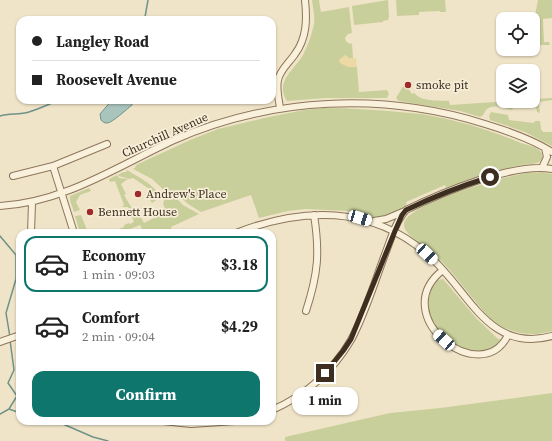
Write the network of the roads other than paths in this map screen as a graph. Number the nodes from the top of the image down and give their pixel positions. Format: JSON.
{"nodes":[{"id":1,"x":306,"y":0,"type":"edge"},
{"id":2,"x":280,"y":108,"type":"junction"},
{"id":3,"x":107,"y":144,"type":"dead end"},
{"id":4,"x":545,"y":148,"type":"junction"},
{"id":5,"x":552,"y":152,"type":"edge"},
{"id":6,"x":53,"y":166,"type":"junction"},
{"id":7,"x":542,"y":168,"type":"junction"},
{"id":8,"x":552,"y":169,"type":"edge"},
{"id":9,"x":13,"y":176,"type":"dead end"},
{"id":10,"x":62,"y":192,"type":"junction"},
{"id":11,"x":32,"y":203,"type":"junction"},
{"id":12,"x":0,"y":206,"type":"edge"},
{"id":13,"x":406,"y":210,"type":"junction"},
{"id":14,"x":314,"y":215,"type":"junction"},
{"id":15,"x":371,"y":222,"type":"junction"},
{"id":16,"x":31,"y":229,"type":"edge"},
{"id":17,"x":73,"y":229,"type":"edge"},
{"id":18,"x":248,"y":229,"type":"edge"},
{"id":19,"x":395,"y":231,"type":"junction"},
{"id":20,"x":443,"y":270,"type":"junction"},
{"id":21,"x":306,"y":311,"type":"dead end"},
{"id":22,"x":508,"y":335,"type":"junction"},
{"id":23,"x":16,"y":336,"type":"edge"},
{"id":24,"x":552,"y":336,"type":"edge"},
{"id":25,"x":3,"y":342,"type":"edge"},
{"id":26,"x":276,"y":408,"type":"edge"}],
"edges":[{"from":1,"to":2,"type":"street"},
{"from":2,"to":4,"type":"street","name":"Churchill Avenue"},
{"from":2,"to":10,"type":"street","name":"Churchill Avenue"},
{"from":3,"to":6,"type":"street"},
{"from":4,"to":5,"type":"street","name":"Churchill Avenue"},
{"from":4,"to":7,"type":"street"},
{"from":6,"to":9,"type":"street"},
{"from":6,"to":10,"type":"street"},
{"from":7,"to":8,"type":"street"},
{"from":7,"to":13,"type":"street"},
{"from":10,"to":11,"type":"street","name":"Churchill Avenue"},
{"from":10,"to":17,"type":"street"},
{"from":11,"to":12,"type":"street","name":"Churchill Avenue"},
{"from":11,"to":16,"type":"street"},
{"from":13,"to":15,"type":"street"},
{"from":13,"to":19,"type":"street"},
{"from":14,"to":15,"type":"street"},
{"from":14,"to":18,"type":"street"},
{"from":14,"to":21,"type":"street"},
{"from":15,"to":19,"type":"street"},
{"from":19,"to":20,"type":"street"},
{"from":19,"to":26,"type":"street"},
{"from":20,"to":22,"type":"street"},
{"from":20,"to":22,"type":"street"},
{"from":22,"to":24,"type":"street"},
{"from":23,"to":25,"type":"street"}]}
